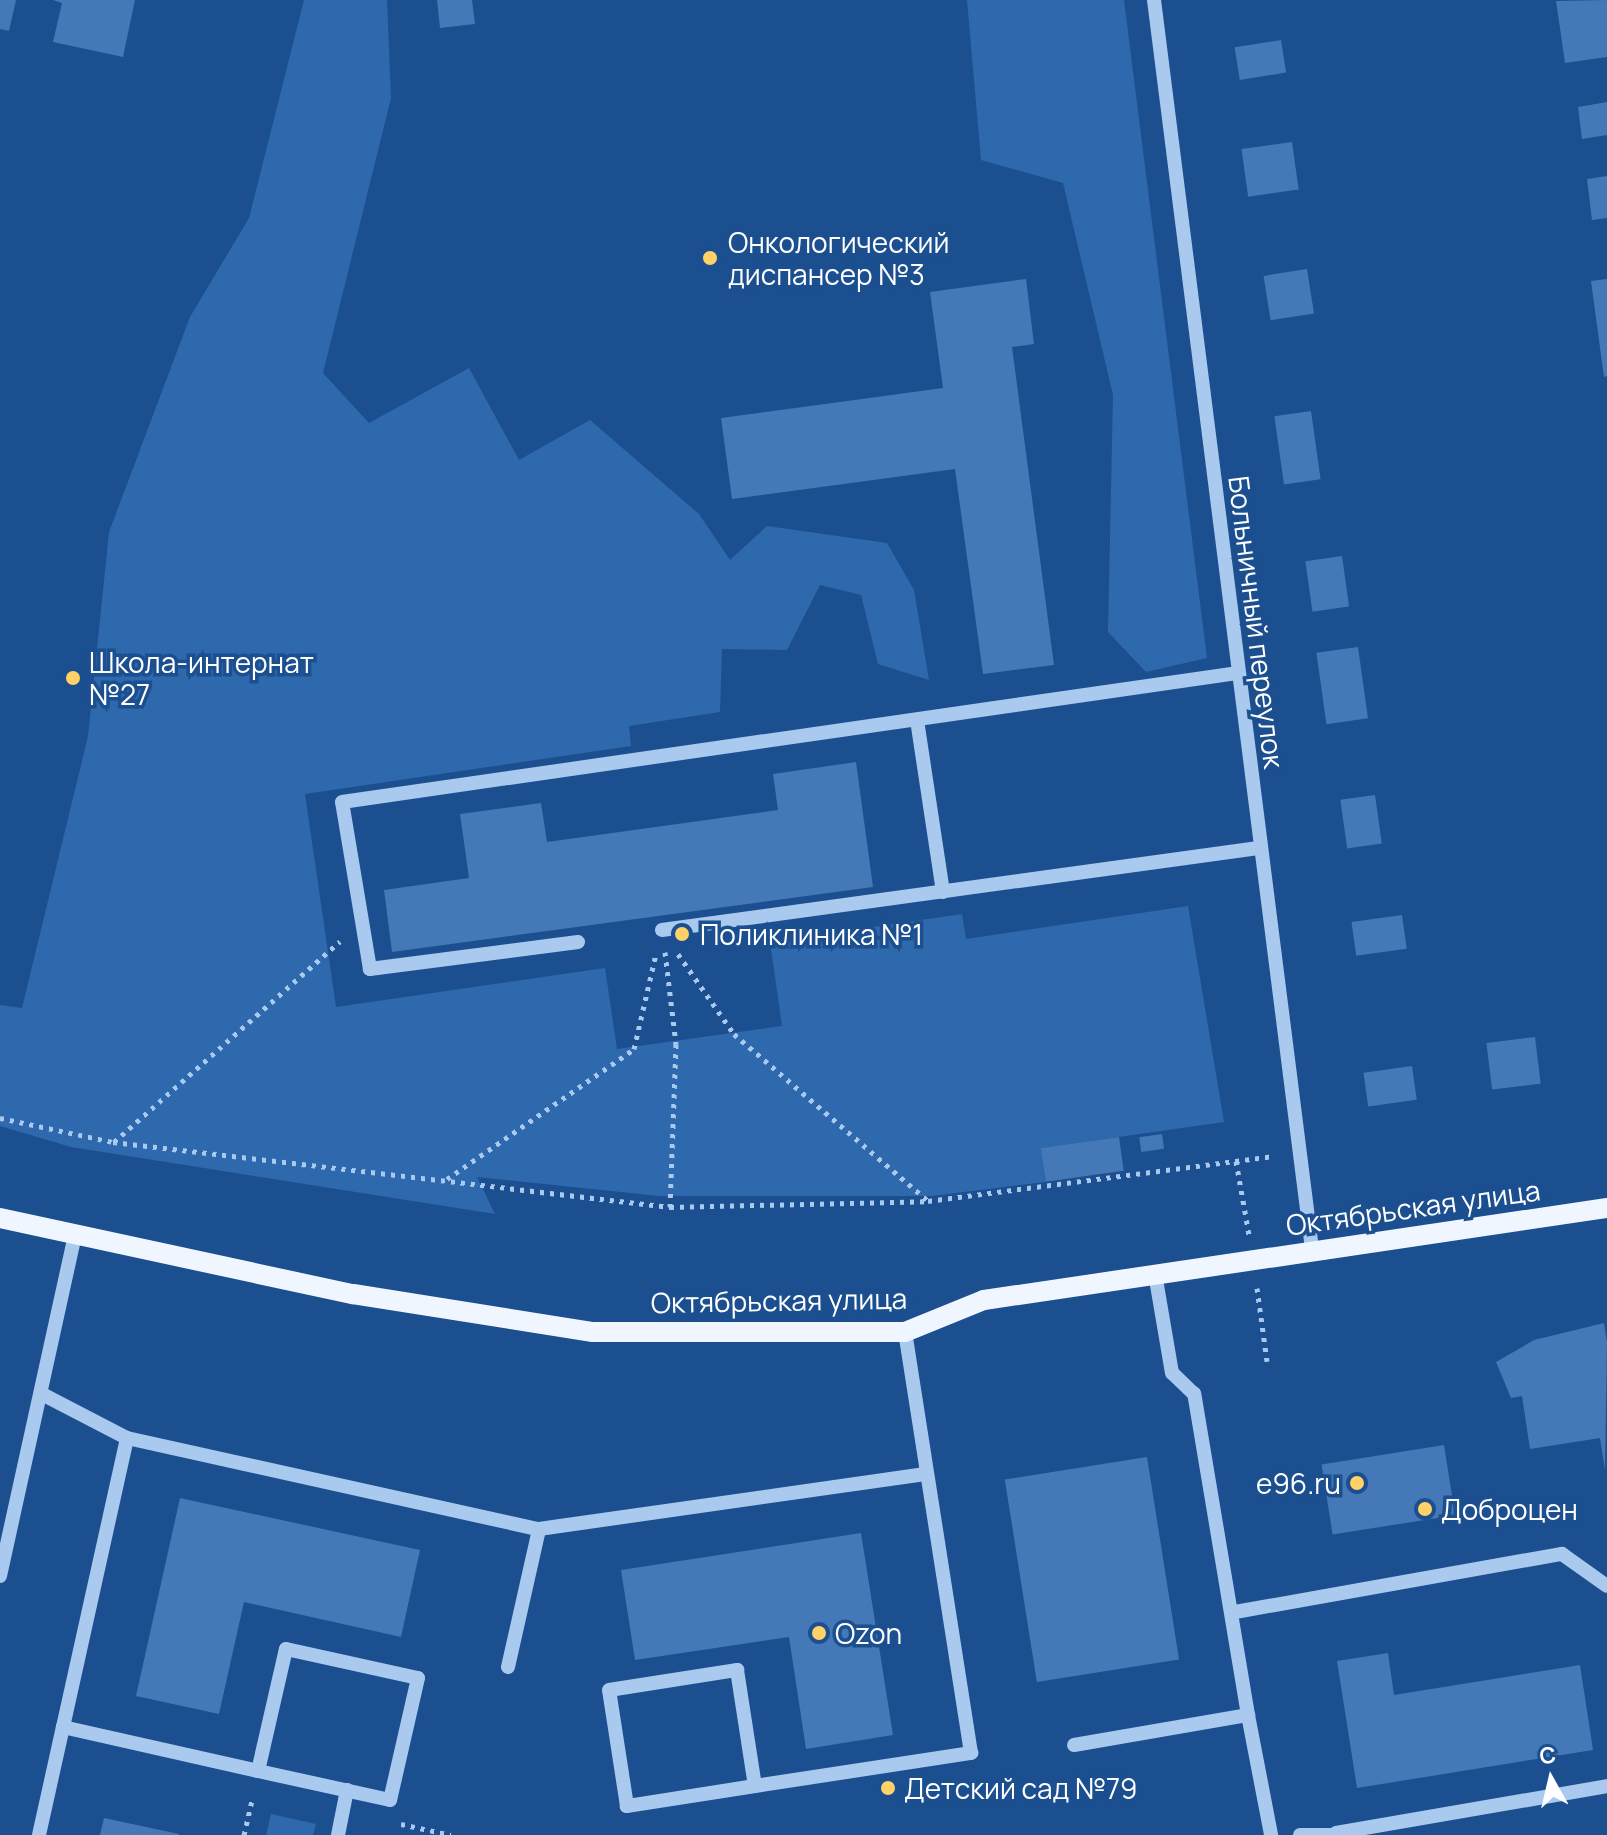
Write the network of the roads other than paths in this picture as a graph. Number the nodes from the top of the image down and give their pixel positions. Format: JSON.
{"nodes":[{"id":1,"x":1154,"y":0,"type":"edge"},
{"id":2,"x":1237,"y":673,"type":"junction"},
{"id":3,"x":917,"y":720,"type":"junction"},
{"id":4,"x":1258,"y":848,"type":"junction"},
{"id":5,"x":943,"y":892,"type":"junction"},
{"id":6,"x":662,"y":930,"type":"road end"},
{"id":7,"x":578,"y":942,"type":"dead end"},
{"id":8,"x":1607,"y":1208,"type":"edge"},
{"id":9,"x":0,"y":1218,"type":"edge"},
{"id":10,"x":75,"y":1234,"type":"junction"},
{"id":11,"x":1312,"y":1249,"type":"junction"},
{"id":12,"x":1155,"y":1274,"type":"junction"},
{"id":13,"x":905,"y":1332,"type":"junction"},
{"id":14,"x":42,"y":1394,"type":"junction"},
{"id":15,"x":127,"y":1438,"type":"junction"},
{"id":16,"x":927,"y":1474,"type":"junction"},
{"id":17,"x":539,"y":1529,"type":"junction"},
{"id":18,"x":0,"y":1576,"type":"edge"},
{"id":19,"x":1607,"y":1586,"type":"edge"},
{"id":20,"x":1235,"y":1612,"type":"junction"},
{"id":21,"x":508,"y":1667,"type":"dead end"},
{"id":22,"x":1248,"y":1715,"type":"junction"},
{"id":23,"x":63,"y":1727,"type":"junction"},
{"id":24,"x":1074,"y":1745,"type":"dead end"},
{"id":25,"x":258,"y":1771,"type":"junction"},
{"id":26,"x":755,"y":1786,"type":"junction"},
{"id":27,"x":1607,"y":1786,"type":"edge"},
{"id":28,"x":347,"y":1790,"type":"junction"},
{"id":29,"x":1336,"y":1834,"type":"edge"},
{"id":30,"x":39,"y":1835,"type":"edge"},
{"id":31,"x":338,"y":1835,"type":"edge"},
{"id":32,"x":1271,"y":1835,"type":"edge"},
{"id":33,"x":1300,"y":1835,"type":"edge"}],
"edges":[{"from":1,"to":2,"type":"street","name":"Больничный переулок"},
{"from":2,"to":3,"type":"street"},
{"from":2,"to":4,"type":"street","name":"Больничный переулок"},
{"from":3,"to":5,"type":"street"},
{"from":3,"to":7,"type":"street"},
{"from":4,"to":5,"type":"street"},
{"from":4,"to":11,"type":"street","name":"Больничный переулок"},
{"from":5,"to":6,"type":"street"},
{"from":8,"to":11,"type":"main road","name":"Октябрьская улица"},
{"from":9,"to":10,"type":"main road","name":"Октябрьская улица"},
{"from":10,"to":13,"type":"main road","name":"Октябрьская улица"},
{"from":10,"to":14,"type":"street"},
{"from":11,"to":12,"type":"main road","name":"Октябрьская улица"},
{"from":12,"to":13,"type":"main road","name":"Октябрьская улица"},
{"from":12,"to":20,"type":"street"},
{"from":13,"to":16,"type":"street"},
{"from":14,"to":15,"type":"street"},
{"from":14,"to":18,"type":"street"},
{"from":15,"to":17,"type":"street"},
{"from":15,"to":23,"type":"street"},
{"from":16,"to":17,"type":"street"},
{"from":16,"to":26,"type":"street"},
{"from":17,"to":21,"type":"street"},
{"from":19,"to":20,"type":"street"},
{"from":20,"to":22,"type":"street"},
{"from":22,"to":24,"type":"street"},
{"from":22,"to":32,"type":"street"},
{"from":23,"to":25,"type":"street"},
{"from":23,"to":30,"type":"street"},
{"from":25,"to":28,"type":"street"},
{"from":25,"to":28,"type":"street"},
{"from":26,"to":26,"type":"street"},
{"from":27,"to":29,"type":"street"},
{"from":28,"to":31,"type":"street"},
{"from":29,"to":33,"type":"street"}]}
